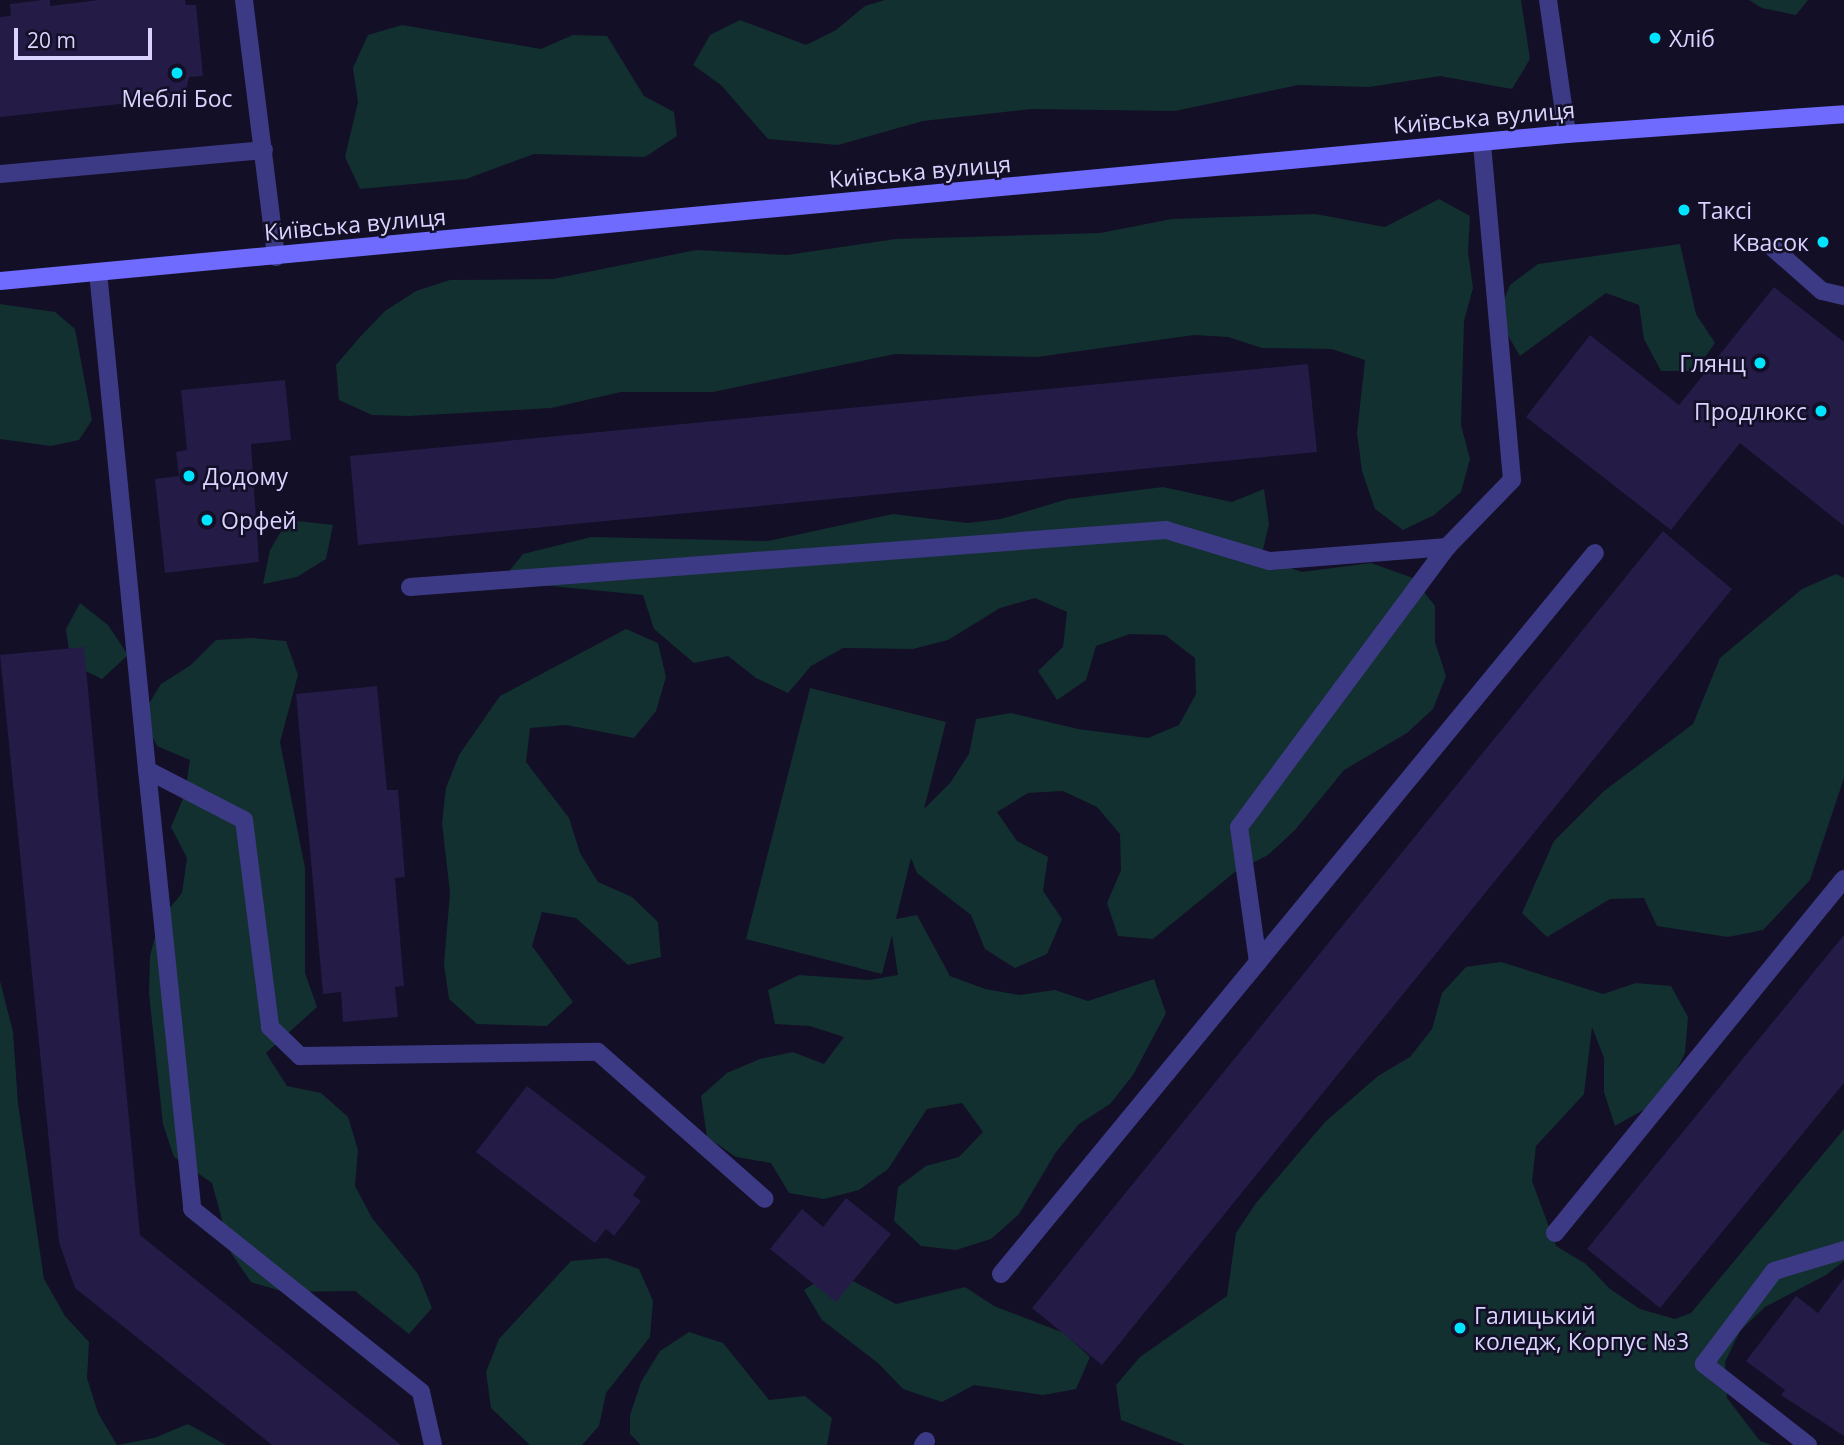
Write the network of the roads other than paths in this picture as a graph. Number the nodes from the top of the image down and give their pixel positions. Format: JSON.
{"nodes":[{"id":1,"x":244,"y":0,"type":"edge"},
{"id":2,"x":1548,"y":0,"type":"edge"},
{"id":3,"x":1844,"y":114,"type":"edge"},
{"id":4,"x":1567,"y":134,"type":"junction"},
{"id":5,"x":1482,"y":142,"type":"junction"},
{"id":6,"x":264,"y":150,"type":"junction"},
{"id":7,"x":0,"y":174,"type":"edge"},
{"id":8,"x":1773,"y":248,"type":"dead end"},
{"id":9,"x":276,"y":257,"type":"junction"},
{"id":10,"x":98,"y":272,"type":"junction"},
{"id":11,"x":0,"y":281,"type":"edge"},
{"id":12,"x":1844,"y":296,"type":"edge"},
{"id":13,"x":1447,"y":548,"type":"junction"},
{"id":14,"x":1595,"y":553,"type":"dead end"},
{"id":15,"x":410,"y":587,"type":"dead end"},
{"id":16,"x":147,"y":770,"type":"junction"},
{"id":17,"x":1844,"y":879,"type":"edge"},
{"id":18,"x":1258,"y":962,"type":"junction"},
{"id":19,"x":765,"y":1199,"type":"dead end"},
{"id":20,"x":1555,"y":1233,"type":"dead end"},
{"id":21,"x":1844,"y":1250,"type":"edge"},
{"id":22,"x":1001,"y":1274,"type":"dead end"},
{"id":23,"x":433,"y":1445,"type":"edge"},
{"id":24,"x":1808,"y":1445,"type":"edge"}],
"edges":[{"from":1,"to":6,"type":"lane"},
{"from":2,"to":4,"type":"lane"},
{"from":3,"to":4,"type":"main road","name":"Київська вулиця"},
{"from":4,"to":5,"type":"main road","name":"Київська вулиця"},
{"from":5,"to":9,"type":"main road","name":"Київська вулиця"},
{"from":5,"to":13,"type":"lane"},
{"from":6,"to":7,"type":"lane"},
{"from":6,"to":9,"type":"lane"},
{"from":8,"to":12,"type":"lane"},
{"from":9,"to":10,"type":"main road","name":"Київська вулиця"},
{"from":10,"to":11,"type":"main road","name":"Київська вулиця"},
{"from":10,"to":16,"type":"lane"},
{"from":13,"to":15,"type":"lane"},
{"from":13,"to":18,"type":"lane"},
{"from":14,"to":18,"type":"lane"},
{"from":16,"to":19,"type":"lane"},
{"from":16,"to":23,"type":"lane"},
{"from":17,"to":20,"type":"lane"},
{"from":18,"to":22,"type":"lane"},
{"from":21,"to":24,"type":"lane"}]}
